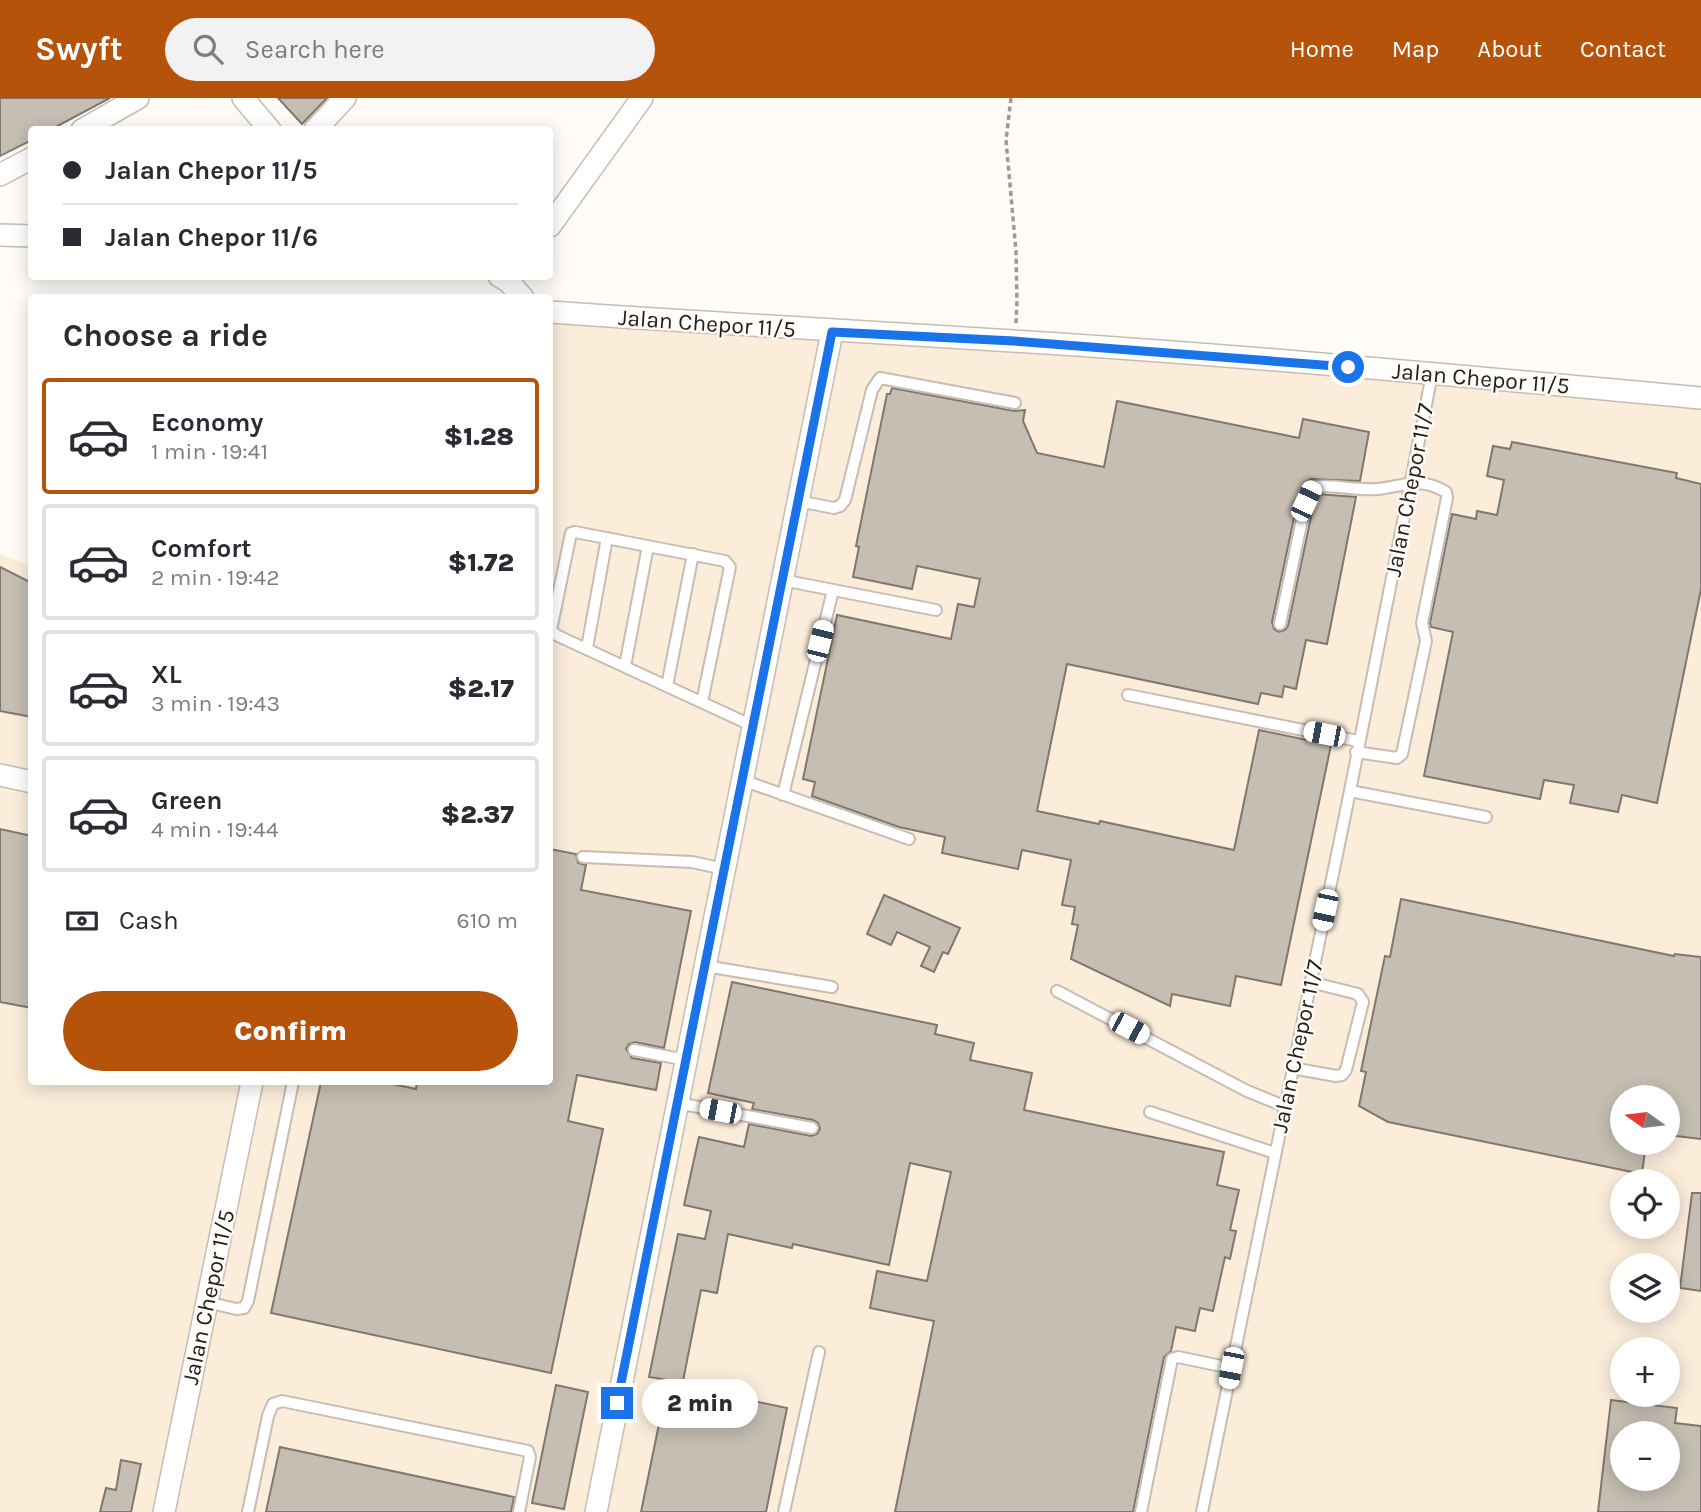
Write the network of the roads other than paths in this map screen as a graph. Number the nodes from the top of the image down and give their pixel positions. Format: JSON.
{"nodes":[{"id":1,"x":138,"y":98,"type":"edge"},
{"id":2,"x":243,"y":98,"type":"edge"},
{"id":3,"x":345,"y":98,"type":"edge"},
{"id":4,"x":642,"y":98,"type":"edge"},
{"id":5,"x":89,"y":126,"type":"edge"},
{"id":6,"x":267,"y":126,"type":"edge"},
{"id":7,"x":319,"y":126,"type":"edge"},
{"id":8,"x":28,"y":160,"type":"edge"},
{"id":9,"x":0,"y":175,"type":"edge"},
{"id":10,"x":553,"y":222,"type":"edge"},
{"id":11,"x":0,"y":235,"type":"edge"},
{"id":12,"x":28,"y":236,"type":"edge"},
{"id":13,"x":553,"y":312,"type":"edge"},
{"id":14,"x":832,"y":332,"type":"junction"},
{"id":15,"x":1432,"y":374,"type":"junction"},
{"id":16,"x":1701,"y":398,"type":"edge"},
{"id":17,"x":1015,"y":403,"type":"dead end"},
{"id":18,"x":1411,"y":482,"type":"junction"},
{"id":19,"x":798,"y":501,"type":"junction"},
{"id":20,"x":607,"y":538,"type":"junction"},
{"id":21,"x":648,"y":546,"type":"junction"},
{"id":22,"x":693,"y":554,"type":"junction"},
{"id":23,"x":782,"y":580,"type":"junction"},
{"id":24,"x":833,"y":590,"type":"junction"},
{"id":25,"x":936,"y":610,"type":"dead end"},
{"id":26,"x":553,"y":620,"type":"edge"},
{"id":27,"x":1280,"y":624,"type":"dead end"},
{"id":28,"x":553,"y":632,"type":"edge"},
{"id":29,"x":587,"y":648,"type":"junction"},
{"id":30,"x":625,"y":666,"type":"junction"},
{"id":31,"x":667,"y":686,"type":"junction"},
{"id":32,"x":1128,"y":695,"type":"dead end"},
{"id":33,"x":702,"y":702,"type":"junction"},
{"id":34,"x":753,"y":726,"type":"junction"},
{"id":35,"x":1357,"y":747,"type":"junction"},
{"id":36,"x":0,"y":775,"type":"edge"},
{"id":37,"x":742,"y":780,"type":"junction"},
{"id":38,"x":28,"y":781,"type":"edge"},
{"id":39,"x":1350,"y":791,"type":"junction"},
{"id":40,"x":783,"y":795,"type":"junction"},
{"id":41,"x":1486,"y":817,"type":"dead end"},
{"id":42,"x":909,"y":839,"type":"dead end"},
{"id":43,"x":583,"y":857,"type":"dead end"},
{"id":44,"x":724,"y":869,"type":"junction"},
{"id":45,"x":705,"y":966,"type":"junction"},
{"id":46,"x":1310,"y":982,"type":"junction"},
{"id":47,"x":832,"y":987,"type":"dead end"},
{"id":48,"x":1057,"y":991,"type":"dead end"},
{"id":49,"x":634,"y":1050,"type":"dead end"},
{"id":50,"x":686,"y":1060,"type":"junction"},
{"id":51,"x":1292,"y":1068,"type":"junction"},
{"id":52,"x":251,"y":1085,"type":"edge"},
{"id":53,"x":292,"y":1085,"type":"edge"},
{"id":54,"x":677,"y":1103,"type":"junction"},
{"id":55,"x":1284,"y":1106,"type":"junction"},
{"id":56,"x":1150,"y":1112,"type":"dead end"},
{"id":57,"x":812,"y":1128,"type":"dead end"},
{"id":58,"x":1275,"y":1153,"type":"junction"},
{"id":59,"x":207,"y":1302,"type":"junction"},
{"id":60,"x":819,"y":1352,"type":"dead end"},
{"id":61,"x":1231,"y":1368,"type":"junction"},
{"id":62,"x":164,"y":1512,"type":"edge"},
{"id":63,"x":248,"y":1512,"type":"edge"},
{"id":64,"x":519,"y":1512,"type":"edge"},
{"id":65,"x":596,"y":1512,"type":"edge"},
{"id":66,"x":784,"y":1512,"type":"edge"},
{"id":67,"x":1141,"y":1512,"type":"edge"},
{"id":68,"x":1202,"y":1512,"type":"edge"}],
"edges":[{"from":1,"to":5,"type":"street"},
{"from":2,"to":6,"type":"street"},
{"from":3,"to":7,"type":"street"},
{"from":4,"to":10,"type":"street"},
{"from":8,"to":9,"type":"street"},
{"from":11,"to":12,"type":"street"},
{"from":13,"to":14,"type":"street","name":"Jalan Chepor 11/5"},
{"from":14,"to":15,"type":"street","name":"Jalan Chepor 11/5"},
{"from":14,"to":19,"type":"street"},
{"from":15,"to":16,"type":"street","name":"Jalan Chepor 11/5"},
{"from":15,"to":18,"type":"lane","name":"Jalan Chepor 11/7"},
{"from":17,"to":19,"type":"lane"},
{"from":18,"to":27,"type":"lane"},
{"from":18,"to":35,"type":"lane","name":"Jalan Chepor 11/7"},
{"from":18,"to":35,"type":"lane"},
{"from":19,"to":23,"type":"street"},
{"from":20,"to":21,"type":"lane"},
{"from":20,"to":26,"type":"lane"},
{"from":20,"to":29,"type":"lane"},
{"from":21,"to":22,"type":"lane"},
{"from":21,"to":30,"type":"lane"},
{"from":22,"to":31,"type":"lane"},
{"from":22,"to":33,"type":"lane"},
{"from":23,"to":24,"type":"lane"},
{"from":23,"to":34,"type":"street"},
{"from":24,"to":25,"type":"lane"},
{"from":24,"to":40,"type":"lane"},
{"from":28,"to":29,"type":"lane"},
{"from":29,"to":30,"type":"lane"},
{"from":30,"to":31,"type":"lane"},
{"from":31,"to":33,"type":"lane"},
{"from":32,"to":35,"type":"lane"},
{"from":33,"to":34,"type":"lane"},
{"from":34,"to":37,"type":"street"},
{"from":35,"to":39,"type":"lane","name":"Jalan Chepor 11/7"},
{"from":36,"to":38,"type":"street"},
{"from":37,"to":40,"type":"lane"},
{"from":37,"to":44,"type":"street"},
{"from":39,"to":41,"type":"lane"},
{"from":39,"to":46,"type":"lane","name":"Jalan Chepor 11/7"},
{"from":40,"to":42,"type":"lane"},
{"from":43,"to":44,"type":"lane"},
{"from":44,"to":45,"type":"street"},
{"from":45,"to":47,"type":"lane"},
{"from":45,"to":50,"type":"street"},
{"from":46,"to":51,"type":"lane","name":"Jalan Chepor 11/7"},
{"from":46,"to":51,"type":"lane"},
{"from":48,"to":55,"type":"lane"},
{"from":49,"to":50,"type":"lane"},
{"from":50,"to":54,"type":"street"},
{"from":51,"to":55,"type":"lane","name":"Jalan Chepor 11/7"},
{"from":52,"to":59,"type":"street","name":"Jalan Chepor 11/5"},
{"from":53,"to":59,"type":"lane"},
{"from":54,"to":57,"type":"lane"},
{"from":54,"to":65,"type":"street"},
{"from":55,"to":58,"type":"lane","name":"Jalan Chepor 11/7"},
{"from":56,"to":58,"type":"lane"},
{"from":58,"to":61,"type":"lane","name":"Jalan Chepor 11/7"},
{"from":59,"to":62,"type":"street","name":"Jalan Chepor 11/5"},
{"from":60,"to":66,"type":"lane"},
{"from":61,"to":67,"type":"lane"},
{"from":61,"to":68,"type":"lane","name":"Jalan Chepor 11/7"},
{"from":63,"to":64,"type":"lane"}]}
